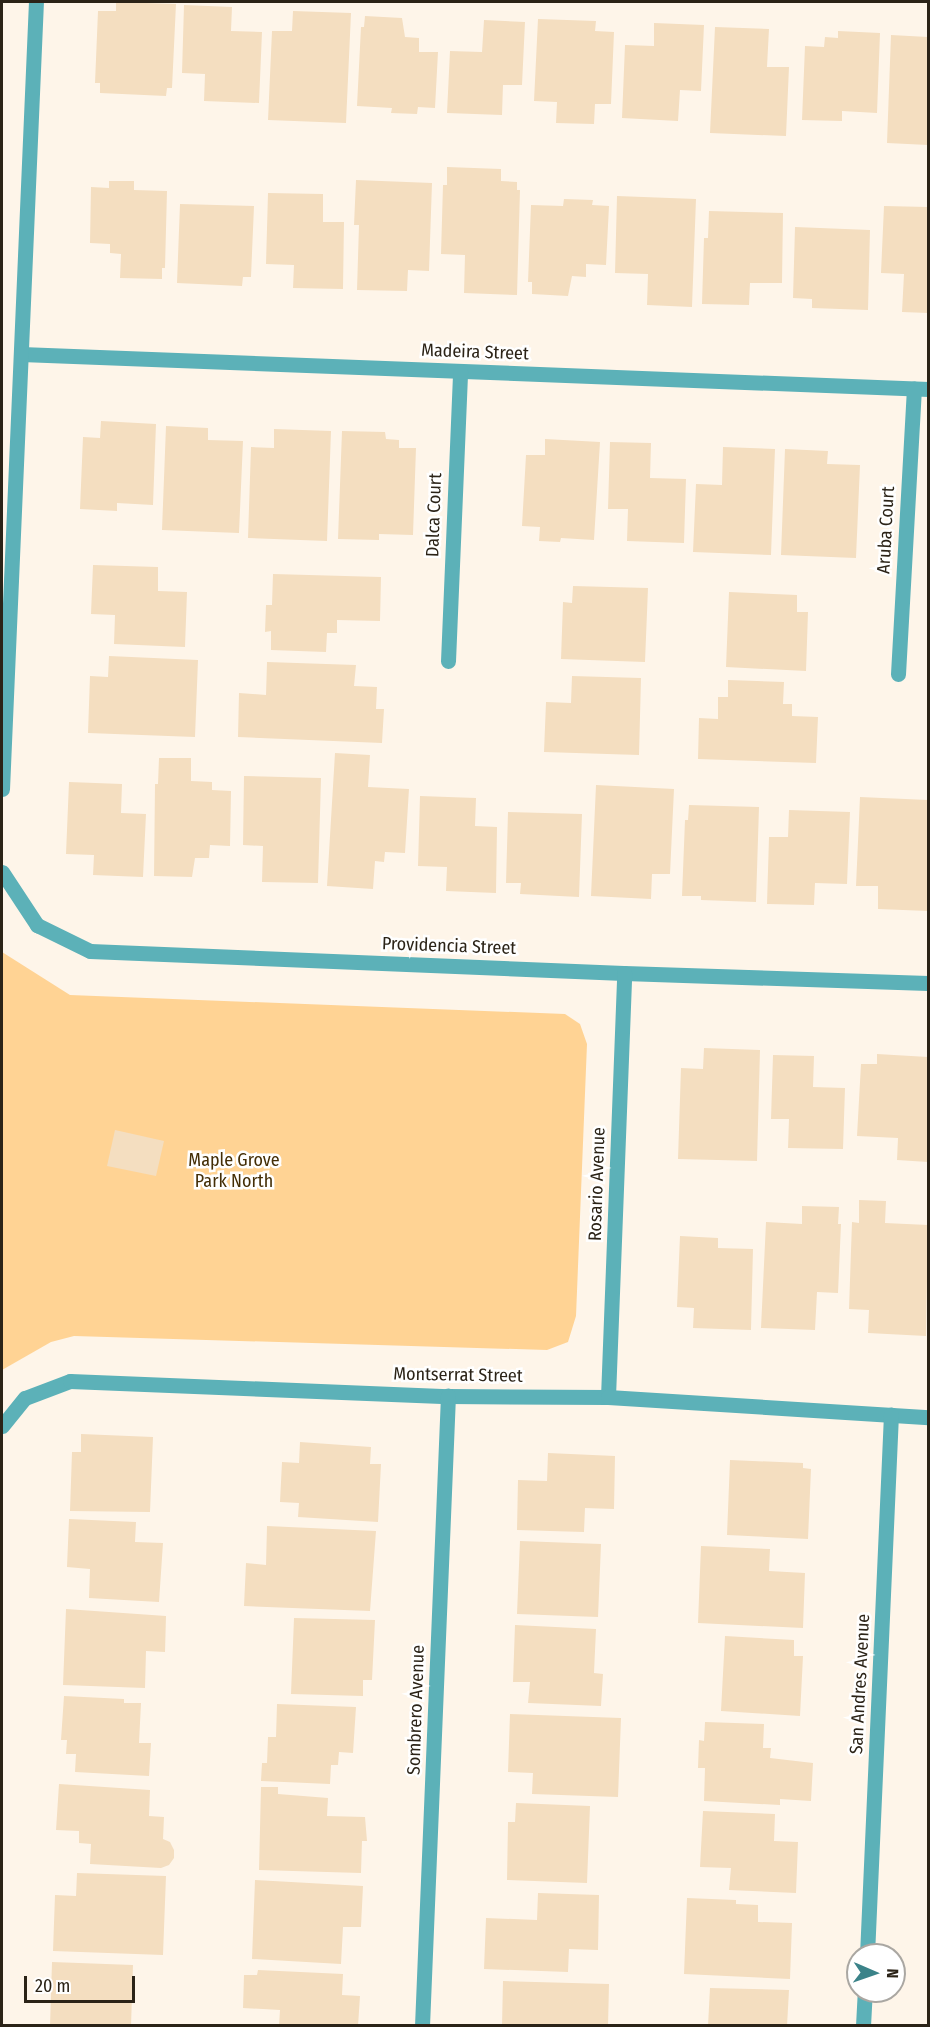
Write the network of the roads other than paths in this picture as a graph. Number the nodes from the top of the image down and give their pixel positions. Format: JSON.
{"nodes":[{"id":1,"x":36,"y":2,"type":"edge"},
{"id":2,"x":21,"y":354,"type":"junction"},
{"id":3,"x":460,"y":370,"type":"junction"},
{"id":4,"x":921,"y":388,"type":"edge"},
{"id":5,"x":5,"y":613,"type":"edge"},
{"id":6,"x":448,"y":661,"type":"dead end"},
{"id":7,"x":898,"y":674,"type":"dead end"},
{"id":8,"x":2,"y":789,"type":"edge"},
{"id":9,"x":2,"y":872,"type":"edge"},
{"id":10,"x":624,"y":973,"type":"junction"},
{"id":11,"x":928,"y":983,"type":"edge"},
{"id":12,"x":448,"y":1396,"type":"junction"},
{"id":13,"x":608,"y":1397,"type":"junction"},
{"id":14,"x":891,"y":1415,"type":"junction"},
{"id":15,"x":928,"y":1417,"type":"edge"},
{"id":16,"x":2,"y":1426,"type":"edge"},
{"id":17,"x":868,"y":1943,"type":"edge"},
{"id":18,"x":864,"y":2003,"type":"edge"},
{"id":19,"x":422,"y":2025,"type":"edge"},
{"id":20,"x":863,"y":2025,"type":"edge"}],
"edges":[{"from":1,"to":2,"type":"street"},
{"from":2,"to":3,"type":"street","name":"Madeira Street"},
{"from":2,"to":5,"type":"street"},
{"from":3,"to":4,"type":"street","name":"Madeira Street"},
{"from":3,"to":6,"type":"street","name":"Dalca Court"},
{"from":4,"to":7,"type":"street","name":"Aruba Court"},
{"from":5,"to":8,"type":"street"},
{"from":9,"to":10,"type":"street","name":"Providencia Street"},
{"from":10,"to":11,"type":"street","name":"Providencia Street"},
{"from":10,"to":13,"type":"street","name":"Rosario Avenue"},
{"from":12,"to":13,"type":"street","name":"Montserrat Street"},
{"from":12,"to":16,"type":"street","name":"Montserrat Street"},
{"from":12,"to":19,"type":"street","name":"Sombrero Avenue"},
{"from":13,"to":14,"type":"street","name":"Montserrat Street"},
{"from":14,"to":15,"type":"street","name":"Montserrat Street"},
{"from":14,"to":17,"type":"street","name":"San Andres Avenue"},
{"from":18,"to":20,"type":"street"}]}
